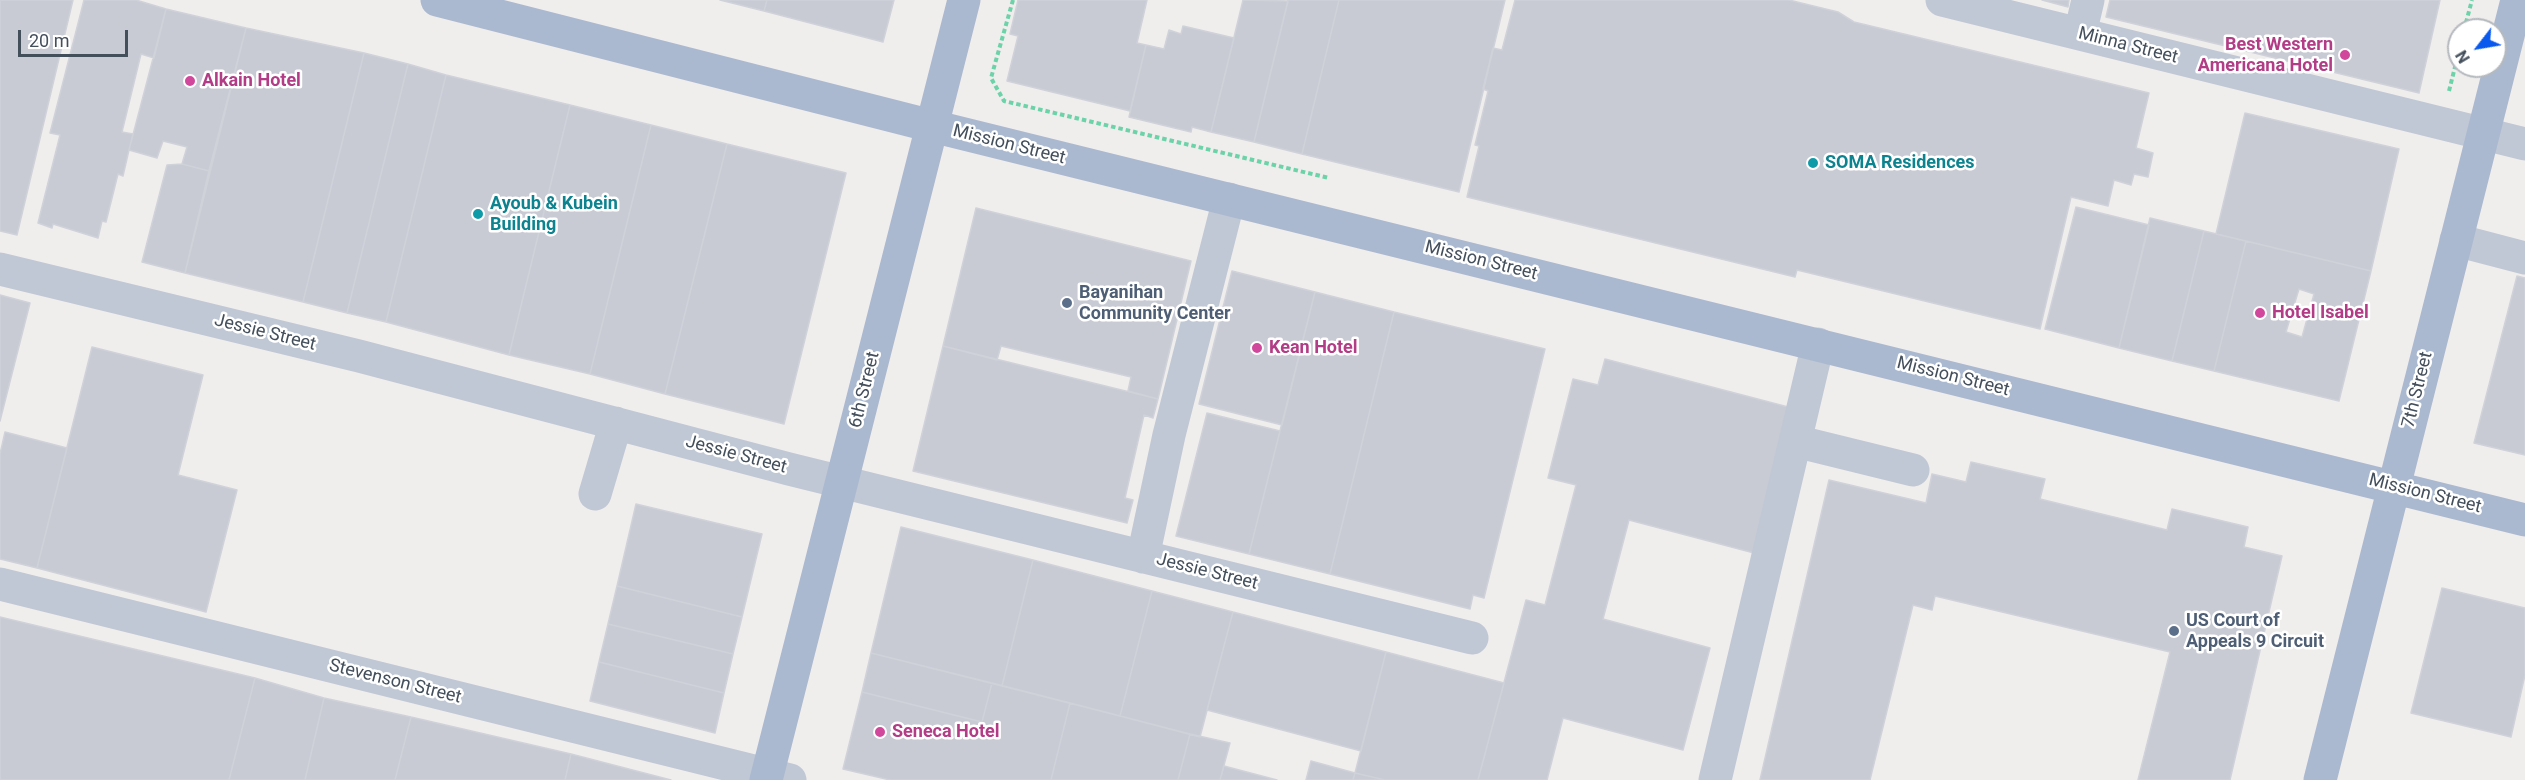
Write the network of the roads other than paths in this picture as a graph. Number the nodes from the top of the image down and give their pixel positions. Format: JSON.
{"nodes":[{"id":1,"x":437,"y":0,"type":"edge"},
{"id":2,"x":964,"y":0,"type":"edge"},
{"id":3,"x":1942,"y":0,"type":"edge"},
{"id":4,"x":2088,"y":0,"type":"edge"},
{"id":5,"x":2517,"y":0,"type":"edge"},
{"id":6,"x":2080,"y":34,"type":"junction"},
{"id":7,"x":932,"y":126,"type":"junction"},
{"id":8,"x":2483,"y":134,"type":"junction"},
{"id":9,"x":2525,"y":144,"type":"edge"},
{"id":10,"x":1229,"y":199,"type":"junction"},
{"id":11,"x":2456,"y":240,"type":"junction"},
{"id":12,"x":2525,"y":258,"type":"edge"},
{"id":13,"x":0,"y":269,"type":"edge"},
{"id":14,"x":1818,"y":344,"type":"junction"},
{"id":15,"x":616,"y":423,"type":"junction"},
{"id":16,"x":1795,"y":441,"type":"junction"},
{"id":17,"x":1912,"y":470,"type":"dead end"},
{"id":18,"x":841,"y":482,"type":"junction"},
{"id":19,"x":2394,"y":486,"type":"junction"},
{"id":20,"x":595,"y":494,"type":"dead end"},
{"id":21,"x":2525,"y":520,"type":"edge"},
{"id":22,"x":1143,"y":557,"type":"junction"},
{"id":23,"x":0,"y":584,"type":"edge"},
{"id":24,"x":1472,"y":638,"type":"dead end"},
{"id":25,"x":774,"y":778,"type":"edge"},
{"id":26,"x":1715,"y":780,"type":"edge"},
{"id":27,"x":2320,"y":780,"type":"edge"}],
"edges":[{"from":1,"to":7,"type":"main road","name":"Mission Street"},
{"from":2,"to":7,"type":"main road","name":"6th Street"},
{"from":3,"to":6,"type":"street","name":"Minna Street"},
{"from":4,"to":6,"type":"street"},
{"from":5,"to":8,"type":"main road","name":"7th Street"},
{"from":6,"to":8,"type":"street","name":"Minna Street"},
{"from":7,"to":10,"type":"main road","name":"Mission Street"},
{"from":7,"to":18,"type":"main road","name":"6th Street"},
{"from":8,"to":9,"type":"street","name":"Minna Street"},
{"from":8,"to":11,"type":"main road","name":"7th Street"},
{"from":10,"to":14,"type":"main road","name":"Mission Street"},
{"from":10,"to":22,"type":"street"},
{"from":11,"to":12,"type":"street"},
{"from":11,"to":19,"type":"main road","name":"7th Street"},
{"from":13,"to":15,"type":"street","name":"Jessie Street"},
{"from":14,"to":16,"type":"street"},
{"from":14,"to":19,"type":"main road","name":"Mission Street"},
{"from":15,"to":18,"type":"street","name":"Jessie Street"},
{"from":15,"to":20,"type":"street"},
{"from":16,"to":17,"type":"street"},
{"from":16,"to":26,"type":"street"},
{"from":18,"to":22,"type":"street","name":"Jessie Street"},
{"from":18,"to":25,"type":"main road","name":"6th Street"},
{"from":19,"to":21,"type":"main road","name":"Mission Street"},
{"from":19,"to":27,"type":"main road","name":"7th Street"},
{"from":22,"to":24,"type":"street","name":"Jessie Street"},
{"from":23,"to":25,"type":"street","name":"Stevenson Street"}]}
